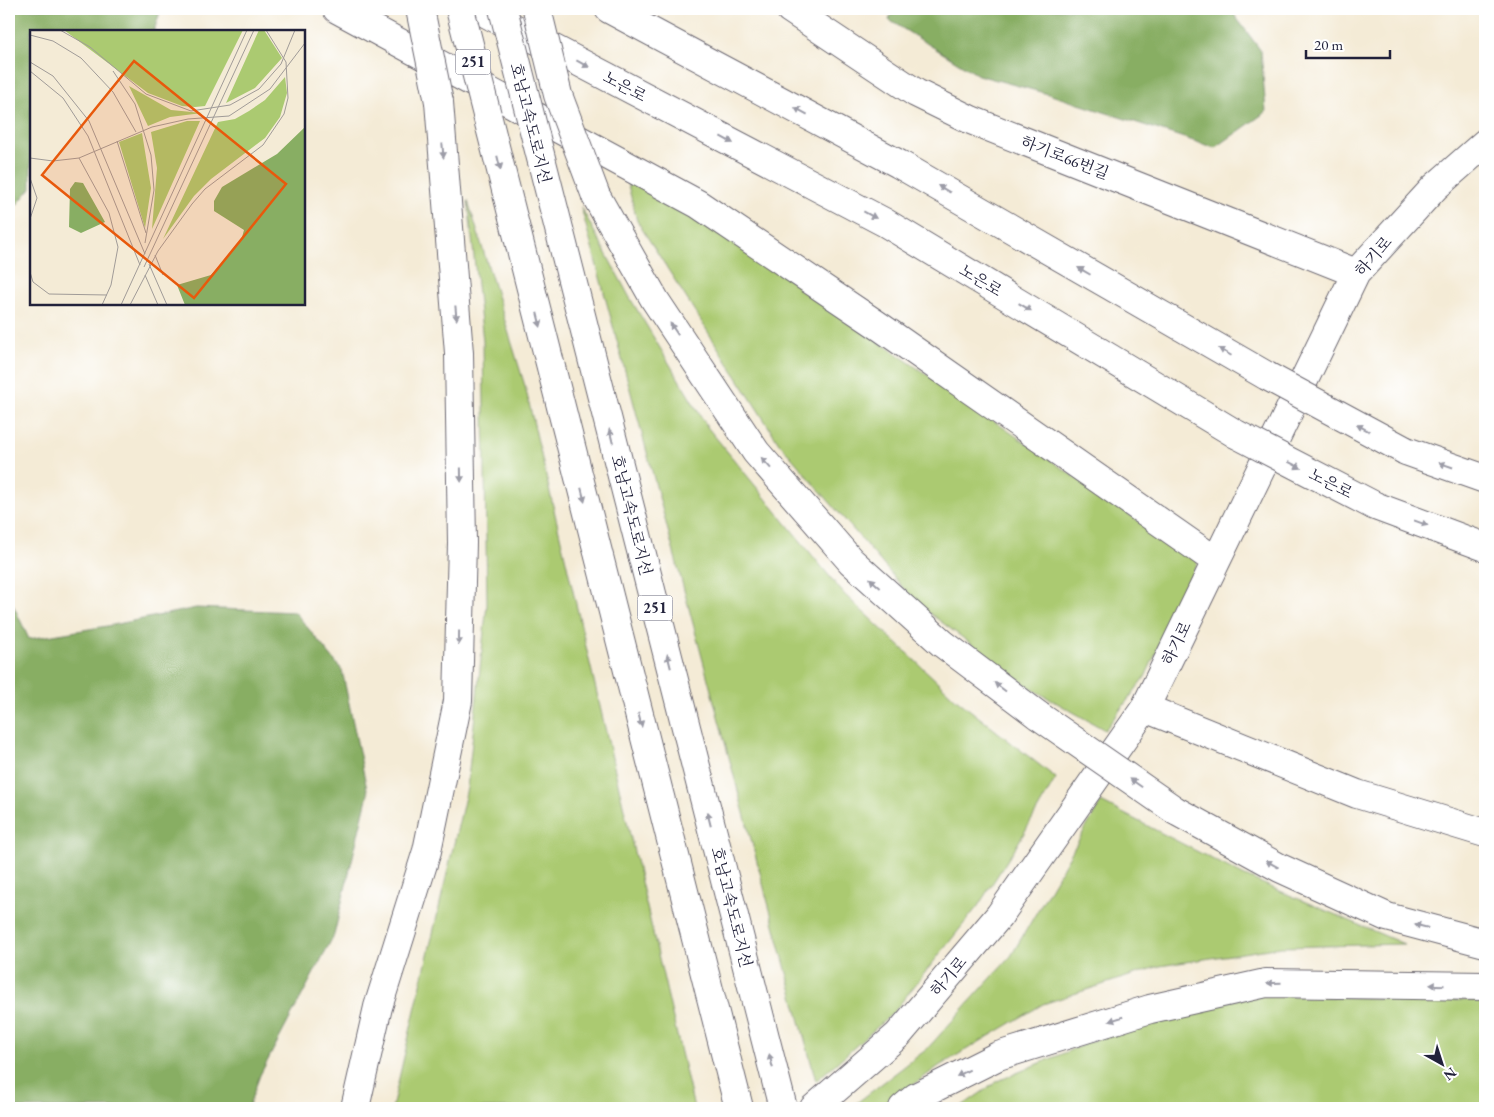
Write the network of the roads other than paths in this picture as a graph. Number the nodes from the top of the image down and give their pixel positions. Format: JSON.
{"nodes":[{"id":1,"x":337,"y":9,"type":"edge"},
{"id":2,"x":421,"y":9,"type":"edge"},
{"id":3,"x":460,"y":9,"type":"edge"},
{"id":4,"x":478,"y":9,"type":"edge"},
{"id":5,"x":503,"y":9,"type":"edge"},
{"id":6,"x":537,"y":9,"type":"edge"},
{"id":7,"x":609,"y":9,"type":"edge"},
{"id":8,"x":790,"y":9,"type":"edge"},
{"id":9,"x":405,"y":44,"type":"junction"},
{"id":10,"x":1485,"y":143,"type":"edge"},
{"id":11,"x":1356,"y":273,"type":"junction"},
{"id":12,"x":1485,"y":478,"type":"edge"},
{"id":13,"x":1485,"y":547,"type":"edge"},
{"id":14,"x":1216,"y":561,"type":"junction"},
{"id":15,"x":1145,"y":708,"type":"junction"},
{"id":16,"x":1485,"y":833,"type":"edge"},
{"id":17,"x":1485,"y":943,"type":"edge"},
{"id":18,"x":1485,"y":986,"type":"edge"},
{"id":19,"x":355,"y":1108,"type":"edge"},
{"id":20,"x":739,"y":1108,"type":"edge"},
{"id":21,"x":784,"y":1108,"type":"edge"},
{"id":22,"x":814,"y":1108,"type":"edge"},
{"id":23,"x":903,"y":1108,"type":"edge"}],
"edges":[{"from":1,"to":9,"type":"main road"},
{"from":2,"to":9,"type":"main road"},
{"from":2,"to":19,"type":"main road","one_way":true,"bridge":true},
{"from":3,"to":20,"type":"main road","number":"251","one_way":true,"bridge":true},
{"from":4,"to":13,"type":"main road","name":"노은로","one_way":true,"bridge":true},
{"from":21,"to":5,"type":"main road","name":"호남고속도로지선","number":"251","one_way":true,"bridge":true},
{"from":17,"to":6,"type":"main road","one_way":true,"bridge":true},
{"from":12,"to":7,"type":"main road","one_way":true,"bridge":true},
{"from":8,"to":11,"type":"main road","name":"하기로66번길"},
{"from":9,"to":14,"type":"main road"},
{"from":10,"to":11,"type":"main road","name":"하기로"},
{"from":11,"to":14,"type":"main road","name":"하기로"},
{"from":14,"to":15,"type":"main road","name":"하기로"},
{"from":15,"to":16,"type":"main road"},
{"from":15,"to":22,"type":"main road","name":"하기로"},
{"from":18,"to":23,"type":"main road","one_way":true}]}
